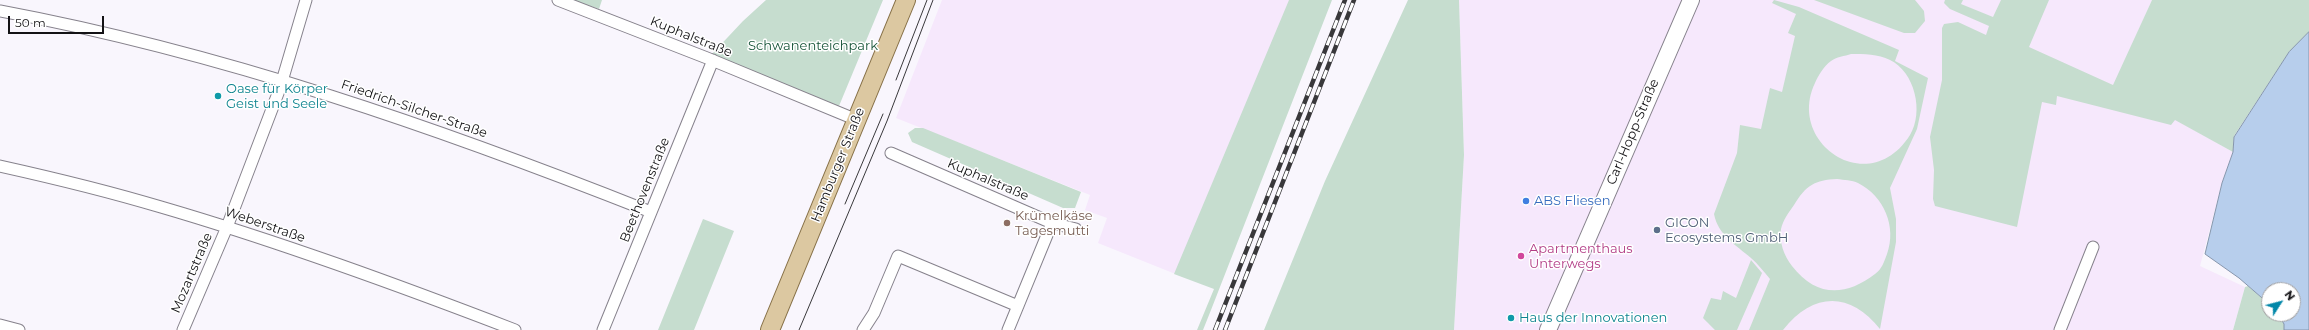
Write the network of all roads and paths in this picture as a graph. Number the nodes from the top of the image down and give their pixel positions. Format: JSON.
{"nodes":[{"id":1,"x":306,"y":0,"type":"edge"},
{"id":2,"x":558,"y":0,"type":"edge"},
{"id":3,"x":906,"y":0,"type":"edge"},
{"id":4,"x":1691,"y":0,"type":"edge"},
{"id":5,"x":0,"y":11,"type":"edge"},
{"id":6,"x":712,"y":60,"type":"junction"},
{"id":7,"x":283,"y":80,"type":"junction"},
{"id":8,"x":857,"y":120,"type":"junction"},
{"id":9,"x":891,"y":153,"type":"dead end"},
{"id":10,"x":0,"y":166,"type":"edge"},
{"id":11,"x":651,"y":212,"type":"junction"},
{"id":12,"x":1052,"y":223,"type":"junction"},
{"id":13,"x":227,"y":227,"type":"junction"},
{"id":14,"x":1076,"y":229,"type":"dead end"},
{"id":15,"x":2093,"y":247,"type":"dead end"},
{"id":16,"x":1018,"y":306,"type":"junction"},
{"id":17,"x":0,"y":325,"type":"edge"},
{"id":18,"x":19,"y":330,"type":"edge"},
{"id":19,"x":183,"y":330,"type":"edge"},
{"id":20,"x":515,"y":330,"type":"edge"},
{"id":21,"x":603,"y":330,"type":"edge"},
{"id":22,"x":770,"y":330,"type":"edge"},
{"id":23,"x":863,"y":330,"type":"edge"},
{"id":24,"x":1008,"y":330,"type":"edge"},
{"id":25,"x":1548,"y":330,"type":"edge"},
{"id":26,"x":2060,"y":330,"type":"edge"}],
"edges":[{"from":1,"to":7,"type":"street","name":"Mozartstraße"},
{"from":2,"to":6,"type":"street","name":"Kuphalstraße"},
{"from":3,"to":8,"type":"main road","name":"Hamburger Straße"},
{"from":4,"to":25,"type":"street","name":"Carl-Hopp-Straße"},
{"from":5,"to":7,"type":"street","name":"Friedrich-Silcher-Straße"},
{"from":6,"to":8,"type":"street","name":"Kuphalstraße"},
{"from":6,"to":11,"type":"street","name":"Beethovenstraße"},
{"from":7,"to":11,"type":"street","name":"Friedrich-Silcher-Straße"},
{"from":7,"to":13,"type":"street","name":"Mozartstraße"},
{"from":8,"to":22,"type":"main road","name":"Hamburger Straße"},
{"from":9,"to":12,"type":"street","name":"Kuphalstraße"},
{"from":10,"to":13,"type":"street","name":"Weberstraße"},
{"from":11,"to":21,"type":"street","name":"Beethovenstraße"},
{"from":12,"to":14,"type":"street","name":"Kuphalstraße"},
{"from":12,"to":16,"type":"street"},
{"from":13,"to":19,"type":"street","name":"Mozartstraße"},
{"from":13,"to":20,"type":"street","name":"Weberstraße"},
{"from":15,"to":26,"type":"street"},
{"from":16,"to":23,"type":"street"},
{"from":16,"to":24,"type":"street"},
{"from":17,"to":18,"type":"street"}]}
